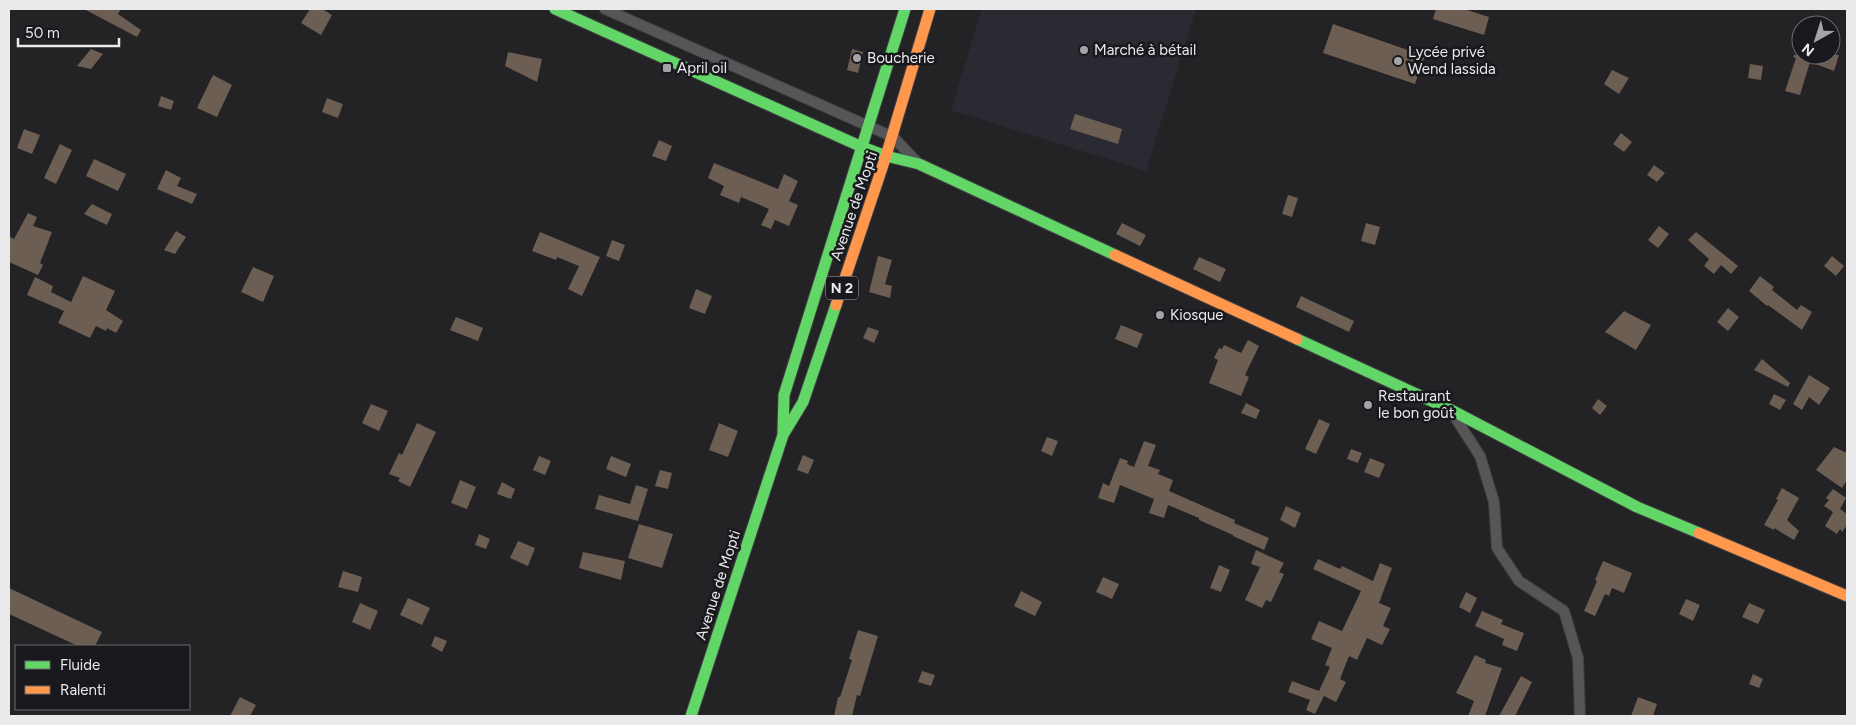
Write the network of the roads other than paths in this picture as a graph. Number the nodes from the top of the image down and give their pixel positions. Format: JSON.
{"nodes":[{"id":1,"x":555,"y":9,"type":"edge"},
{"id":2,"x":605,"y":9,"type":"edge"},
{"id":3,"x":905,"y":9,"type":"edge"},
{"id":4,"x":930,"y":9,"type":"edge"},
{"id":5,"x":868,"y":127,"type":"junction"},
{"id":6,"x":892,"y":137,"type":"junction"},
{"id":7,"x":862,"y":147,"type":"junction"},
{"id":8,"x":886,"y":156,"type":"junction"},
{"id":9,"x":919,"y":164,"type":"junction"},
{"id":10,"x":1450,"y":410,"type":"junction"},
{"id":11,"x":783,"y":435,"type":"junction"},
{"id":12,"x":1847,"y":596,"type":"edge"},
{"id":13,"x":692,"y":716,"type":"edge"},
{"id":14,"x":1580,"y":716,"type":"edge"}],
"edges":[{"from":1,"to":7,"type":"street"},
{"from":2,"to":5,"type":"street"},
{"from":3,"to":5,"type":"street","name":"Avenue de Mopti","number":"N 2"},
{"from":4,"to":6,"type":"street","name":"Avenue de Mopti","number":"N 2"},
{"from":5,"to":6,"type":"street"},
{"from":5,"to":7,"type":"street","name":"Avenue de Mopti","number":"N 2"},
{"from":6,"to":8,"type":"street","name":"Avenue de Mopti","number":"N 2"},
{"from":6,"to":9,"type":"street"},
{"from":7,"to":8,"type":"street"},
{"from":7,"to":11,"type":"street","name":"Avenue de Mopti","number":"N 2"},
{"from":8,"to":9,"type":"street"},
{"from":8,"to":11,"type":"street","name":"Avenue de Mopti","number":"N 2"},
{"from":9,"to":10,"type":"street"},
{"from":10,"to":12,"type":"street"},
{"from":10,"to":14,"type":"street"},
{"from":11,"to":13,"type":"street","name":"Avenue de Mopti","number":"N 2"}]}
